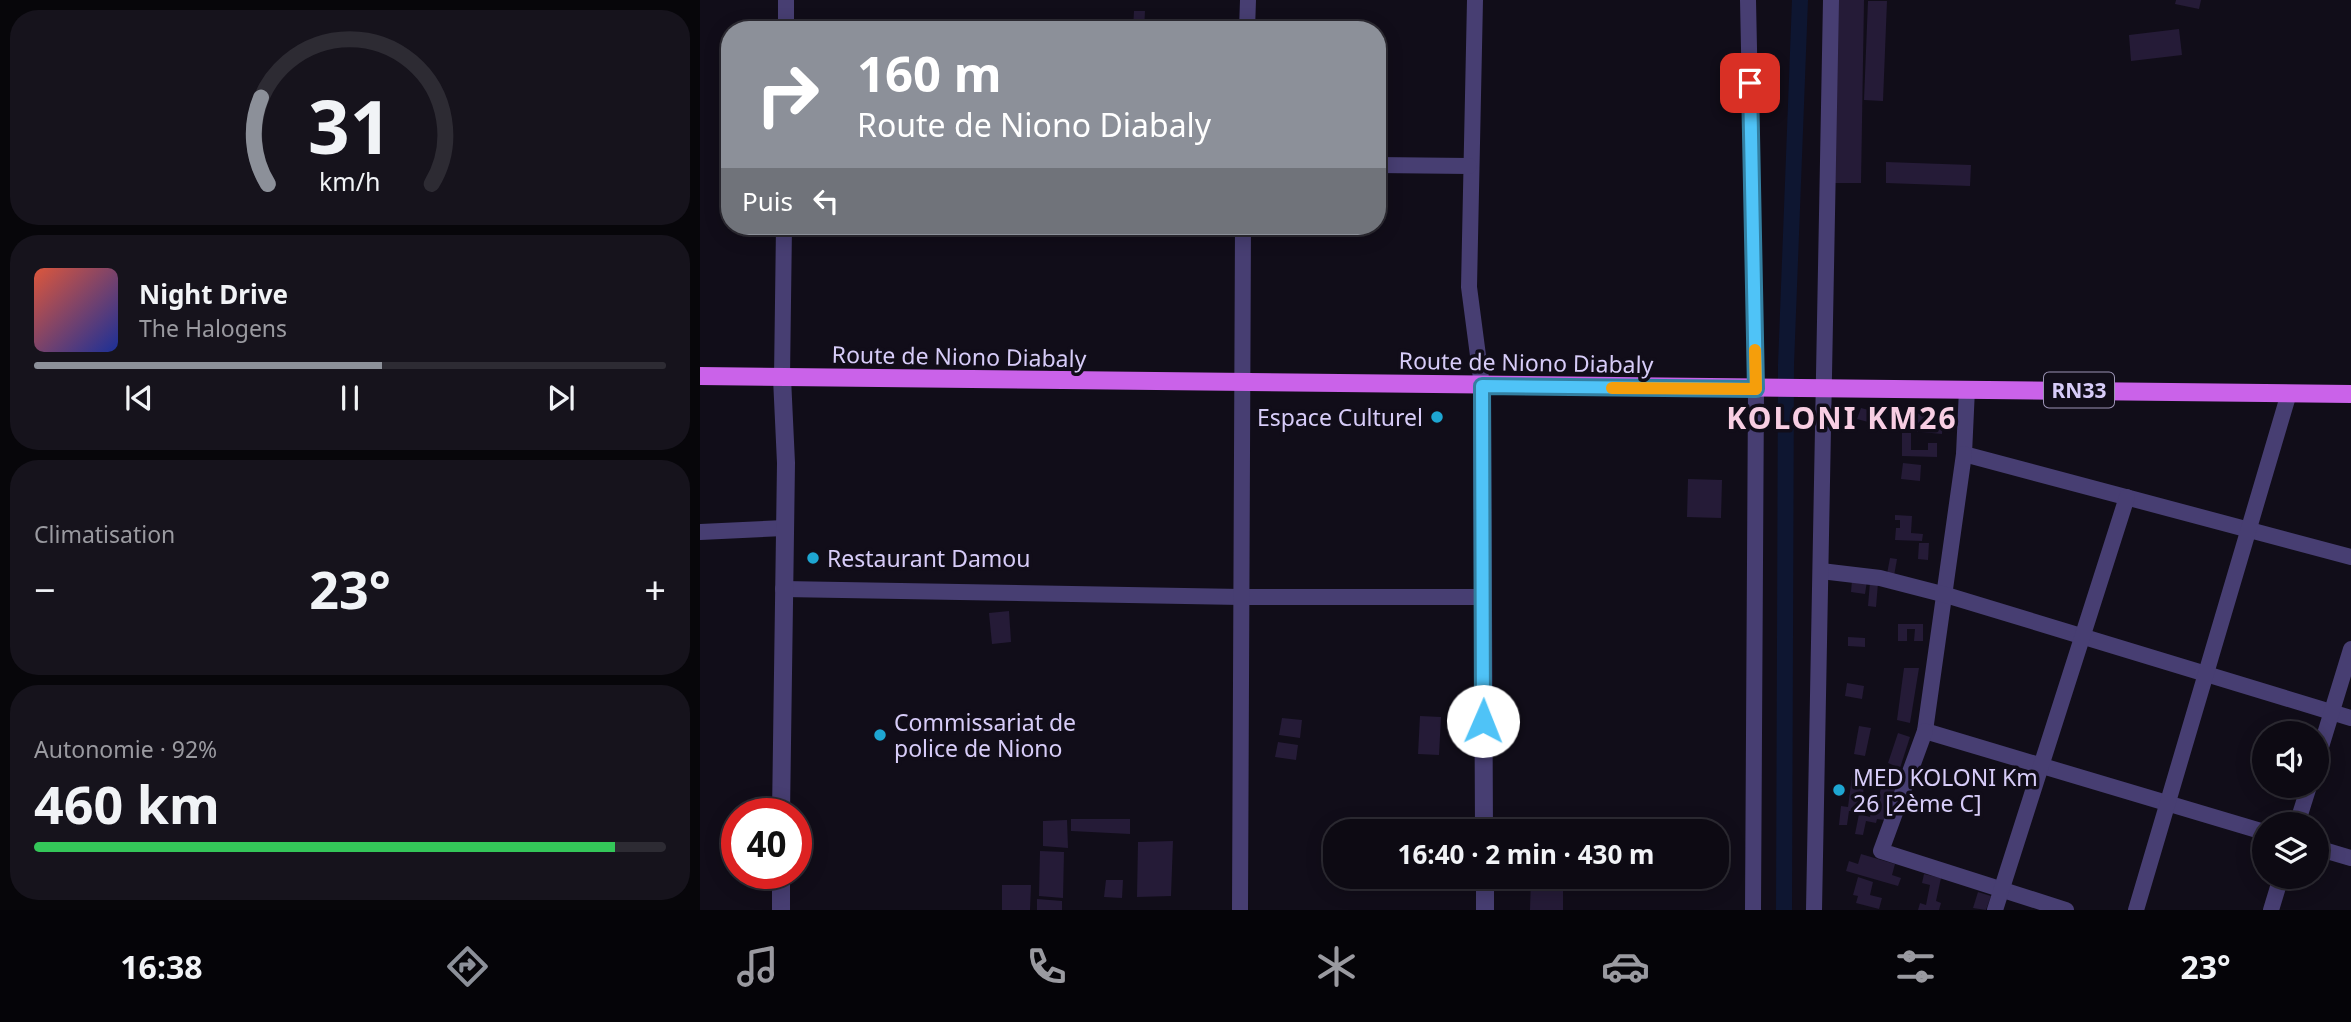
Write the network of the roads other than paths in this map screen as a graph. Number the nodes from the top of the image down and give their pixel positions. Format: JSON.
{"nodes":[{"id":1,"x":786,"y":0,"type":"edge"},
{"id":2,"x":1248,"y":0,"type":"edge"},
{"id":3,"x":1475,"y":0,"type":"edge"},
{"id":4,"x":1748,"y":0,"type":"edge"},
{"id":5,"x":1831,"y":0,"type":"edge"},
{"id":6,"x":786,"y":21,"type":"edge"},
{"id":7,"x":1247,"y":21,"type":"edge"},
{"id":8,"x":1386,"y":165,"type":"edge"},
{"id":9,"x":1469,"y":166,"type":"junction"},
{"id":10,"x":784,"y":235,"type":"edge"},
{"id":11,"x":1243,"y":235,"type":"edge"},
{"id":12,"x":700,"y":376,"type":"edge"},
{"id":13,"x":782,"y":378,"type":"junction"},
{"id":14,"x":1240,"y":383,"type":"junction"},
{"id":15,"x":1482,"y":386,"type":"junction"},
{"id":16,"x":1761,"y":389,"type":"junction"},
{"id":17,"x":1817,"y":389,"type":"junction"},
{"id":18,"x":1967,"y":389,"type":"junction"},
{"id":19,"x":2289,"y":393,"type":"junction"},
{"id":20,"x":2351,"y":394,"type":"edge"},
{"id":21,"x":1964,"y":454,"type":"junction"},
{"id":22,"x":2126,"y":497,"type":"junction"},
{"id":23,"x":784,"y":528,"type":"junction"},
{"id":24,"x":2249,"y":530,"type":"junction"},
{"id":25,"x":700,"y":532,"type":"edge"},
{"id":26,"x":2351,"y":557,"type":"edge"},
{"id":27,"x":1821,"y":571,"type":"junction"},
{"id":28,"x":783,"y":589,"type":"junction"},
{"id":29,"x":1946,"y":595,"type":"junction"},
{"id":30,"x":1241,"y":597,"type":"junction"},
{"id":31,"x":1483,"y":597,"type":"junction"},
{"id":32,"x":2082,"y":637,"type":"junction"},
{"id":33,"x":2351,"y":649,"type":"edge"},
{"id":34,"x":2206,"y":674,"type":"junction"},
{"id":35,"x":2332,"y":712,"type":"junction"},
{"id":36,"x":2351,"y":718,"type":"edge"},
{"id":37,"x":2329,"y":722,"type":"edge"},
{"id":38,"x":1925,"y":731,"type":"junction"},
{"id":39,"x":2041,"y":765,"type":"junction"},
{"id":40,"x":781,"y":798,"type":"edge"},
{"id":41,"x":2167,"y":803,"type":"junction"},
{"id":42,"x":1484,"y":819,"type":"edge"},
{"id":43,"x":2252,"y":828,"type":"edge"},
{"id":44,"x":2329,"y":852,"type":"edge"},
{"id":45,"x":2351,"y":858,"type":"edge"},
{"id":46,"x":781,"y":889,"type":"edge"},
{"id":47,"x":1485,"y":889,"type":"edge"},
{"id":48,"x":2277,"y":889,"type":"edge"},
{"id":49,"x":2002,"y":890,"type":"junction"},
{"id":50,"x":781,"y":910,"type":"edge"},
{"id":51,"x":1240,"y":910,"type":"edge"},
{"id":52,"x":1485,"y":910,"type":"edge"},
{"id":53,"x":1753,"y":910,"type":"edge"},
{"id":54,"x":1814,"y":910,"type":"edge"},
{"id":55,"x":1995,"y":910,"type":"edge"},
{"id":56,"x":2066,"y":910,"type":"edge"},
{"id":57,"x":2136,"y":910,"type":"edge"},
{"id":58,"x":2271,"y":910,"type":"edge"}],
"edges":[{"from":1,"to":6,"type":"street"},
{"from":2,"to":7,"type":"street"},
{"from":3,"to":9,"type":"street"},
{"from":4,"to":16,"type":"street"},
{"from":5,"to":17,"type":"street"},
{"from":8,"to":9,"type":"street"},
{"from":9,"to":15,"type":"street"},
{"from":10,"to":13,"type":"street"},
{"from":11,"to":14,"type":"street"},
{"from":12,"to":13,"type":"main road","name":"Route de Niono Diabaly","number":"RN33"},
{"from":13,"to":14,"type":"main road","name":"Route de Niono Diabaly","number":"RN33"},
{"from":13,"to":23,"type":"street"},
{"from":14,"to":15,"type":"main road","name":"Route de Niono Diabaly","number":"RN33"},
{"from":14,"to":30,"type":"street"},
{"from":15,"to":16,"type":"main road","name":"Route de Niono Diabaly","number":"RN33"},
{"from":15,"to":31,"type":"street"},
{"from":16,"to":17,"type":"main road","name":"Route de Niono Diabaly","number":"RN33"},
{"from":16,"to":53,"type":"street"},
{"from":17,"to":18,"type":"main road","name":"Route de Niono Diabaly","number":"RN33"},
{"from":17,"to":27,"type":"street"},
{"from":18,"to":19,"type":"main road","name":"Route de Niono Diabaly","number":"RN33"},
{"from":18,"to":21,"type":"street"},
{"from":19,"to":20,"type":"main road","name":"Route de Niono Diabaly","number":"RN33"},
{"from":19,"to":24,"type":"street"},
{"from":21,"to":22,"type":"street"},
{"from":21,"to":29,"type":"street"},
{"from":22,"to":24,"type":"street"},
{"from":22,"to":32,"type":"street"},
{"from":23,"to":25,"type":"street"},
{"from":23,"to":28,"type":"street"},
{"from":24,"to":26,"type":"street"},
{"from":24,"to":34,"type":"street"},
{"from":27,"to":29,"type":"street"},
{"from":27,"to":54,"type":"street"},
{"from":28,"to":30,"type":"street"},
{"from":28,"to":40,"type":"street"},
{"from":29,"to":32,"type":"street"},
{"from":29,"to":38,"type":"street"},
{"from":30,"to":31,"type":"street"},
{"from":30,"to":51,"type":"street"},
{"from":31,"to":42,"type":"street"},
{"from":32,"to":34,"type":"street"},
{"from":32,"to":39,"type":"street"},
{"from":33,"to":35,"type":"street"},
{"from":34,"to":35,"type":"street"},
{"from":34,"to":41,"type":"street"},
{"from":35,"to":36,"type":"street"},
{"from":35,"to":37,"type":"street"},
{"from":38,"to":39,"type":"street"},
{"from":38,"to":49,"type":"street"},
{"from":39,"to":41,"type":"street"},
{"from":39,"to":49,"type":"street"},
{"from":41,"to":43,"type":"street"},
{"from":41,"to":57,"type":"street"},
{"from":44,"to":45,"type":"street"},
{"from":46,"to":50,"type":"street"},
{"from":47,"to":52,"type":"street"},
{"from":48,"to":58,"type":"street"},
{"from":49,"to":55,"type":"street"},
{"from":49,"to":56,"type":"street"}]}
